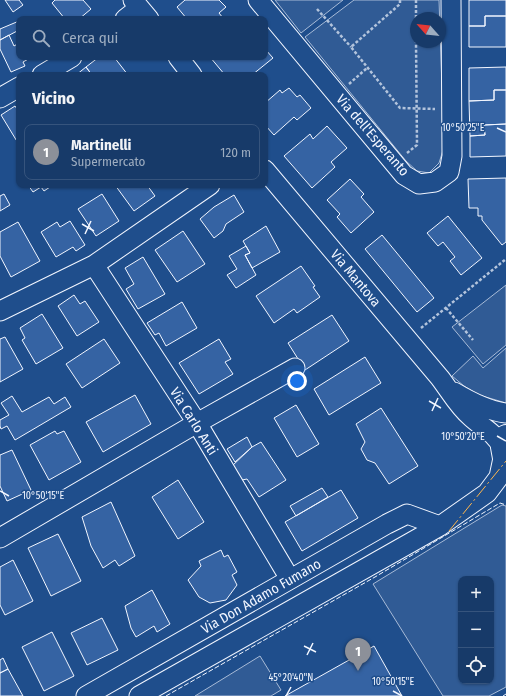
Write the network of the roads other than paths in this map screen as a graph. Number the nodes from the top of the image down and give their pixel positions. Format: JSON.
{"nodes":[{"id":1,"x":258,"y":0,"type":"edge"},
{"id":2,"x":451,"y":0,"type":"edge"},
{"id":3,"x":67,"y":60,"type":"edge"},
{"id":4,"x":180,"y":60,"type":"edge"},
{"id":5,"x":47,"y":72,"type":"edge"},
{"id":6,"x":190,"y":72,"type":"edge"},
{"id":7,"x":16,"y":89,"type":"edge"},
{"id":8,"x":0,"y":98,"type":"edge"},
{"id":9,"x":268,"y":174,"type":"edge"},
{"id":10,"x":206,"y":188,"type":"edge"},
{"id":11,"x":94,"y":265,"type":"junction"},
{"id":12,"x":0,"y":311,"type":"edge"},
{"id":13,"x":295,"y":368,"type":"dead end"},
{"id":14,"x":446,"y":387,"type":"junction"},
{"id":15,"x":506,"y":413,"type":"edge"},
{"id":16,"x":197,"y":423,"type":"junction"},
{"id":17,"x":504,"y":453,"type":"edge"},
{"id":18,"x":506,"y":489,"type":"edge"},
{"id":19,"x":487,"y":493,"type":"junction"},
{"id":20,"x":440,"y":526,"type":"junction"},
{"id":21,"x":0,"y":538,"type":"edge"},
{"id":22,"x":290,"y":579,"type":"junction"},
{"id":23,"x":86,"y":696,"type":"edge"},
{"id":24,"x":138,"y":696,"type":"edge"}],
"edges":[{"from":1,"to":2,"type":"street","name":"Via dell'Esperanto"},
{"from":3,"to":5,"type":"street"},
{"from":4,"to":6,"type":"street"},
{"from":7,"to":8,"type":"street"},
{"from":9,"to":14,"type":"street","name":"Via Mantova"},
{"from":10,"to":11,"type":"street"},
{"from":11,"to":12,"type":"street"},
{"from":11,"to":16,"type":"street","name":"Via Carlo Anti"},
{"from":13,"to":16,"type":"street"},
{"from":14,"to":15,"type":"street","name":"Via Mantova"},
{"from":14,"to":17,"type":"street","name":"Via Mantova"},
{"from":16,"to":21,"type":"street"},
{"from":16,"to":22,"type":"street","name":"Via Carlo Anti"},
{"from":17,"to":19,"type":"street","name":"Via Don Adamo Fumano"},
{"from":18,"to":19,"type":"street","name":"Via Don Adamo Fumano"},
{"from":19,"to":20,"type":"street","name":"Via Don Adamo Fumano"},
{"from":20,"to":22,"type":"street","name":"Via Don Adamo Fumano"},
{"from":20,"to":24,"type":"street","name":"Via Don Adamo Fumano"},
{"from":22,"to":23,"type":"street","name":"Via Don Adamo Fumano"}]}
